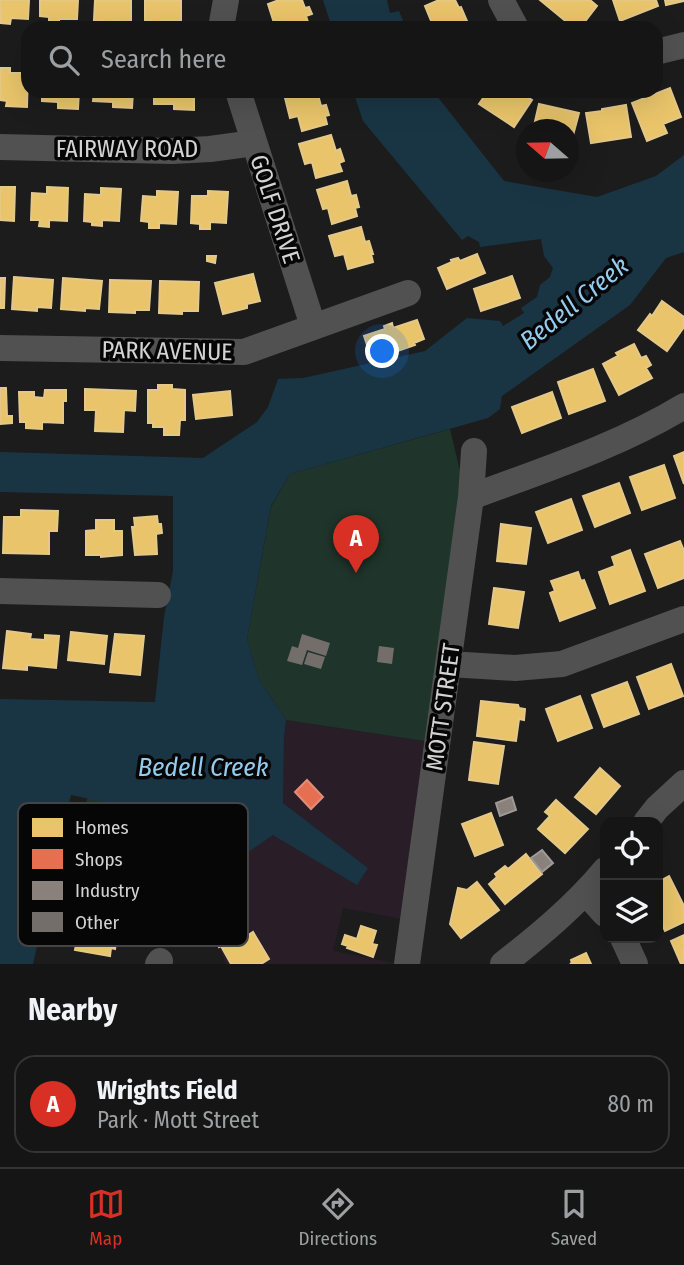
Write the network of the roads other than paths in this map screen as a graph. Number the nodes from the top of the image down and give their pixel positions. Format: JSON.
{"nodes":[{"id":1,"x":226,"y":0,"type":"edge"},
{"id":2,"x":500,"y":0,"type":"edge"},
{"id":3,"x":222,"y":21,"type":"edge"},
{"id":4,"x":512,"y":21,"type":"edge"},
{"id":5,"x":684,"y":44,"type":"edge"},
{"id":6,"x":663,"y":50,"type":"edge"},
{"id":7,"x":240,"y":98,"type":"edge"},
{"id":8,"x":254,"y":143,"type":"junction"},
{"id":9,"x":0,"y":147,"type":"edge"},
{"id":10,"x":408,"y":293,"type":"dead end"},
{"id":11,"x":313,"y":326,"type":"junction"},
{"id":12,"x":0,"y":348,"type":"edge"},
{"id":13,"x":684,"y":406,"type":"edge"},
{"id":14,"x":474,"y":451,"type":"dead end"},
{"id":15,"x":471,"y":497,"type":"junction"},
{"id":16,"x":0,"y":591,"type":"edge"},
{"id":17,"x":158,"y":594,"type":"dead end"},
{"id":18,"x":684,"y":620,"type":"edge"},
{"id":19,"x":449,"y":664,"type":"junction"},
{"id":20,"x":684,"y":783,"type":"edge"},
{"id":21,"x":650,"y":817,"type":"edge"},
{"id":22,"x":600,"y":876,"type":"edge"},
{"id":23,"x":586,"y":893,"type":"junction"},
{"id":24,"x":600,"y":908,"type":"edge"},
{"id":25,"x":625,"y":943,"type":"edge"},
{"id":26,"x":407,"y":964,"type":"edge"},
{"id":27,"x":503,"y":964,"type":"edge"},
{"id":28,"x":635,"y":964,"type":"edge"}],
"edges":[{"from":1,"to":3,"type":"street"},
{"from":2,"to":4,"type":"street"},
{"from":5,"to":6,"type":"street"},
{"from":7,"to":8,"type":"street","name":"GOLF DRIVE"},
{"from":8,"to":9,"type":"street","name":"FAIRWAY ROAD"},
{"from":8,"to":11,"type":"street","name":"GOLF DRIVE"},
{"from":10,"to":11,"type":"street","name":"PARK AVENUE"},
{"from":11,"to":12,"type":"street","name":"PARK AVENUE"},
{"from":13,"to":15,"type":"street"},
{"from":14,"to":15,"type":"street","name":"MOTT STREET"},
{"from":15,"to":19,"type":"street","name":"MOTT STREET"},
{"from":16,"to":17,"type":"street"},
{"from":18,"to":19,"type":"street"},
{"from":19,"to":26,"type":"street","name":"MOTT STREET"},
{"from":20,"to":21,"type":"street"},
{"from":22,"to":23,"type":"street"},
{"from":23,"to":24,"type":"street"},
{"from":23,"to":27,"type":"street"},
{"from":25,"to":28,"type":"street"}]}
